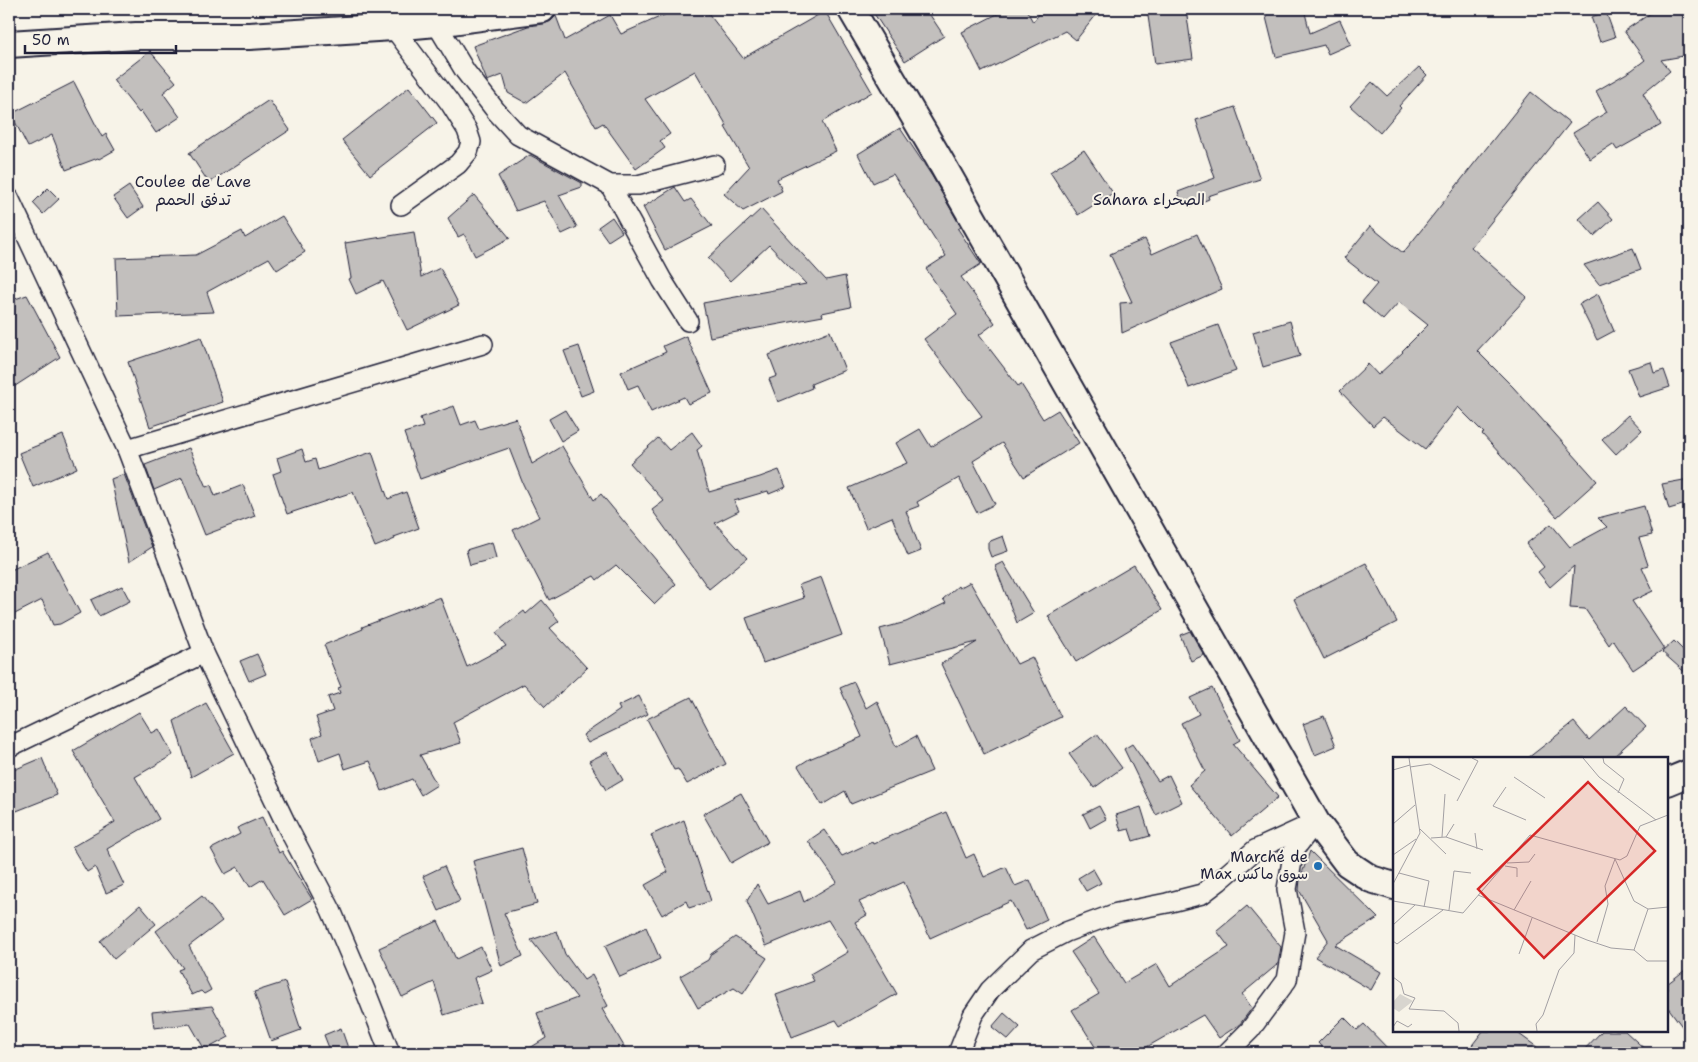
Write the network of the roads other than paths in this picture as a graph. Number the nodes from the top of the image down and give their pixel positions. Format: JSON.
{"nodes":[{"id":1,"x":542,"y":9,"type":"edge"},
{"id":2,"x":851,"y":9,"type":"edge"},
{"id":3,"x":436,"y":23,"type":"junction"},
{"id":4,"x":393,"y":27,"type":"junction"},
{"id":5,"x":9,"y":44,"type":"edge"},
{"id":6,"x":715,"y":165,"type":"dead end"},
{"id":7,"x":610,"y":185,"type":"junction"},
{"id":8,"x":9,"y":198,"type":"edge"},
{"id":9,"x":401,"y":205,"type":"dead end"},
{"id":10,"x":688,"y":321,"type":"dead end"},
{"id":11,"x":483,"y":344,"type":"dead end"},
{"id":12,"x":127,"y":449,"type":"junction"},
{"id":13,"x":204,"y":653,"type":"junction"},
{"id":14,"x":9,"y":747,"type":"edge"},
{"id":15,"x":1689,"y":773,"type":"edge"},
{"id":16,"x":1668,"y":782,"type":"edge"},
{"id":17,"x":1316,"y":822,"type":"junction"},
{"id":18,"x":1393,"y":886,"type":"edge"},
{"id":19,"x":390,"y":1053,"type":"edge"},
{"id":20,"x":958,"y":1053,"type":"edge"},
{"id":21,"x":1227,"y":1053,"type":"edge"}],
"edges":[{"from":1,"to":3,"type":"main road"},
{"from":2,"to":17,"type":"main road"},
{"from":3,"to":4,"type":"main road"},
{"from":3,"to":7,"type":"street"},
{"from":4,"to":5,"type":"main road"},
{"from":4,"to":9,"type":"street"},
{"from":6,"to":7,"type":"street"},
{"from":7,"to":10,"type":"street"},
{"from":8,"to":12,"type":"street"},
{"from":11,"to":12,"type":"street"},
{"from":12,"to":13,"type":"street"},
{"from":13,"to":14,"type":"street"},
{"from":13,"to":19,"type":"street"},
{"from":15,"to":16,"type":"main road"},
{"from":17,"to":18,"type":"main road"},
{"from":17,"to":20,"type":"street"},
{"from":17,"to":21,"type":"street"}]}
